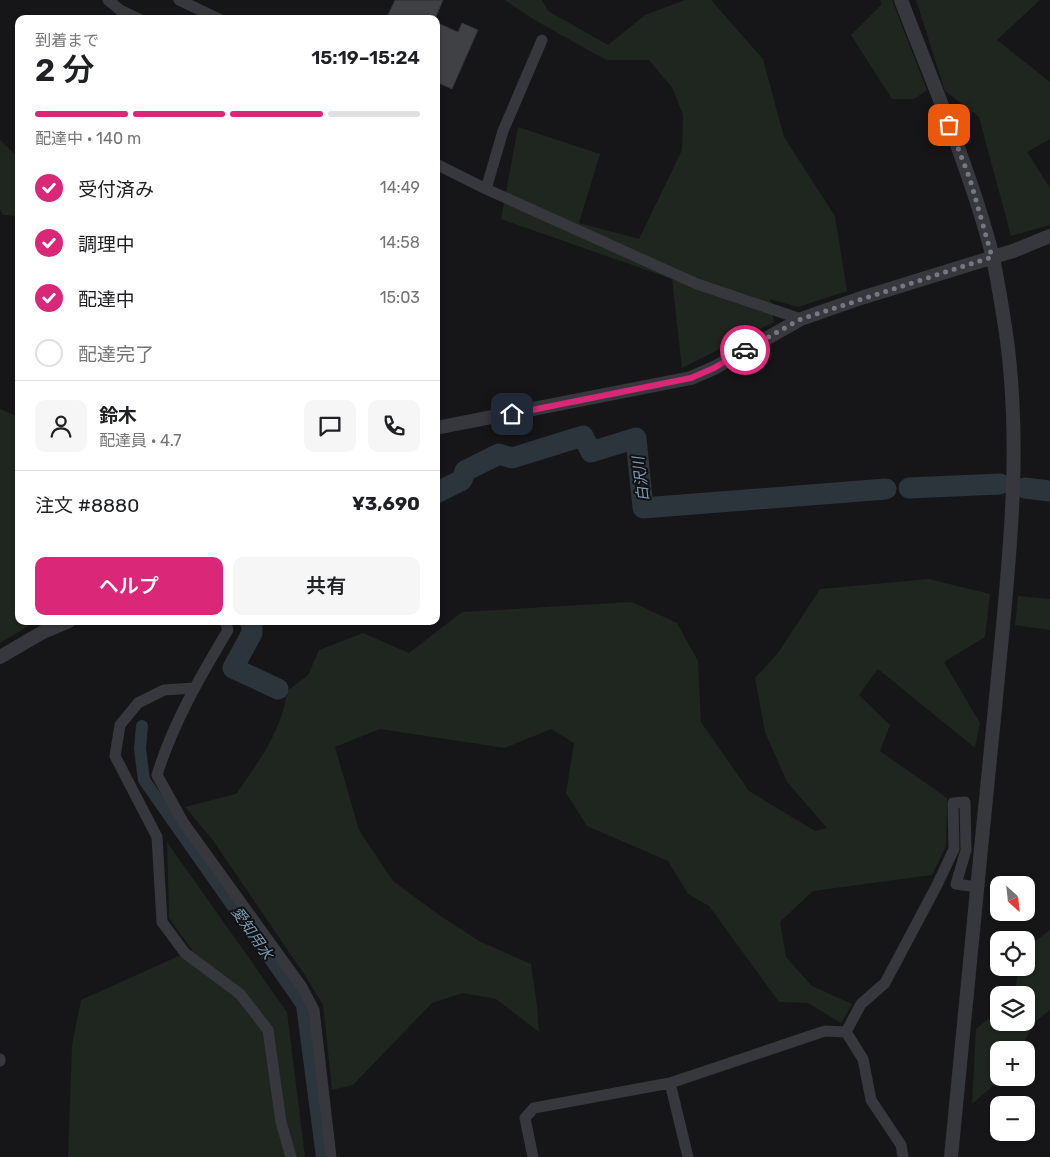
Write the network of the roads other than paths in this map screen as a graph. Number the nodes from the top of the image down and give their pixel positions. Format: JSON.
{"nodes":[{"id":1,"x":108,"y":0,"type":"edge"},
{"id":2,"x":179,"y":0,"type":"edge"},
{"id":3,"x":901,"y":0,"type":"edge"},
{"id":4,"x":131,"y":15,"type":"edge"},
{"id":5,"x":211,"y":15,"type":"edge"},
{"id":6,"x":542,"y":40,"type":"dead end"},
{"id":7,"x":440,"y":166,"type":"edge"},
{"id":8,"x":486,"y":189,"type":"junction"},
{"id":9,"x":1050,"y":236,"type":"edge"},
{"id":10,"x":992,"y":257,"type":"junction"},
{"id":11,"x":801,"y":319,"type":"junction"},
{"id":12,"x":440,"y":427,"type":"edge"},
{"id":13,"x":60,"y":625,"type":"edge"},
{"id":14,"x":226,"y":625,"type":"edge"},
{"id":15,"x":0,"y":657,"type":"edge"},
{"id":16,"x":193,"y":688,"type":"junction"},
{"id":17,"x":977,"y":887,"type":"junction"},
{"id":18,"x":846,"y":1032,"type":"junction"},
{"id":19,"x":670,"y":1083,"type":"junction"},
{"id":20,"x":291,"y":1157,"type":"edge"},
{"id":21,"x":331,"y":1157,"type":"edge"},
{"id":22,"x":532,"y":1157,"type":"edge"},
{"id":23,"x":688,"y":1157,"type":"edge"},
{"id":24,"x":903,"y":1157,"type":"edge"},
{"id":25,"x":951,"y":1157,"type":"edge"}],
"edges":[{"from":1,"to":4,"type":"street"},
{"from":2,"to":5,"type":"street"},
{"from":3,"to":10,"type":"street"},
{"from":6,"to":8,"type":"street"},
{"from":7,"to":8,"type":"street"},
{"from":8,"to":11,"type":"street"},
{"from":9,"to":10,"type":"street"},
{"from":10,"to":11,"type":"street"},
{"from":10,"to":17,"type":"street"},
{"from":11,"to":12,"type":"street"},
{"from":13,"to":15,"type":"street"},
{"from":14,"to":16,"type":"street"},
{"from":16,"to":20,"type":"street"},
{"from":16,"to":21,"type":"street"},
{"from":17,"to":18,"type":"street"},
{"from":17,"to":25,"type":"street"},
{"from":18,"to":19,"type":"street"},
{"from":18,"to":24,"type":"street"},
{"from":19,"to":22,"type":"street"},
{"from":19,"to":23,"type":"street"}]}
